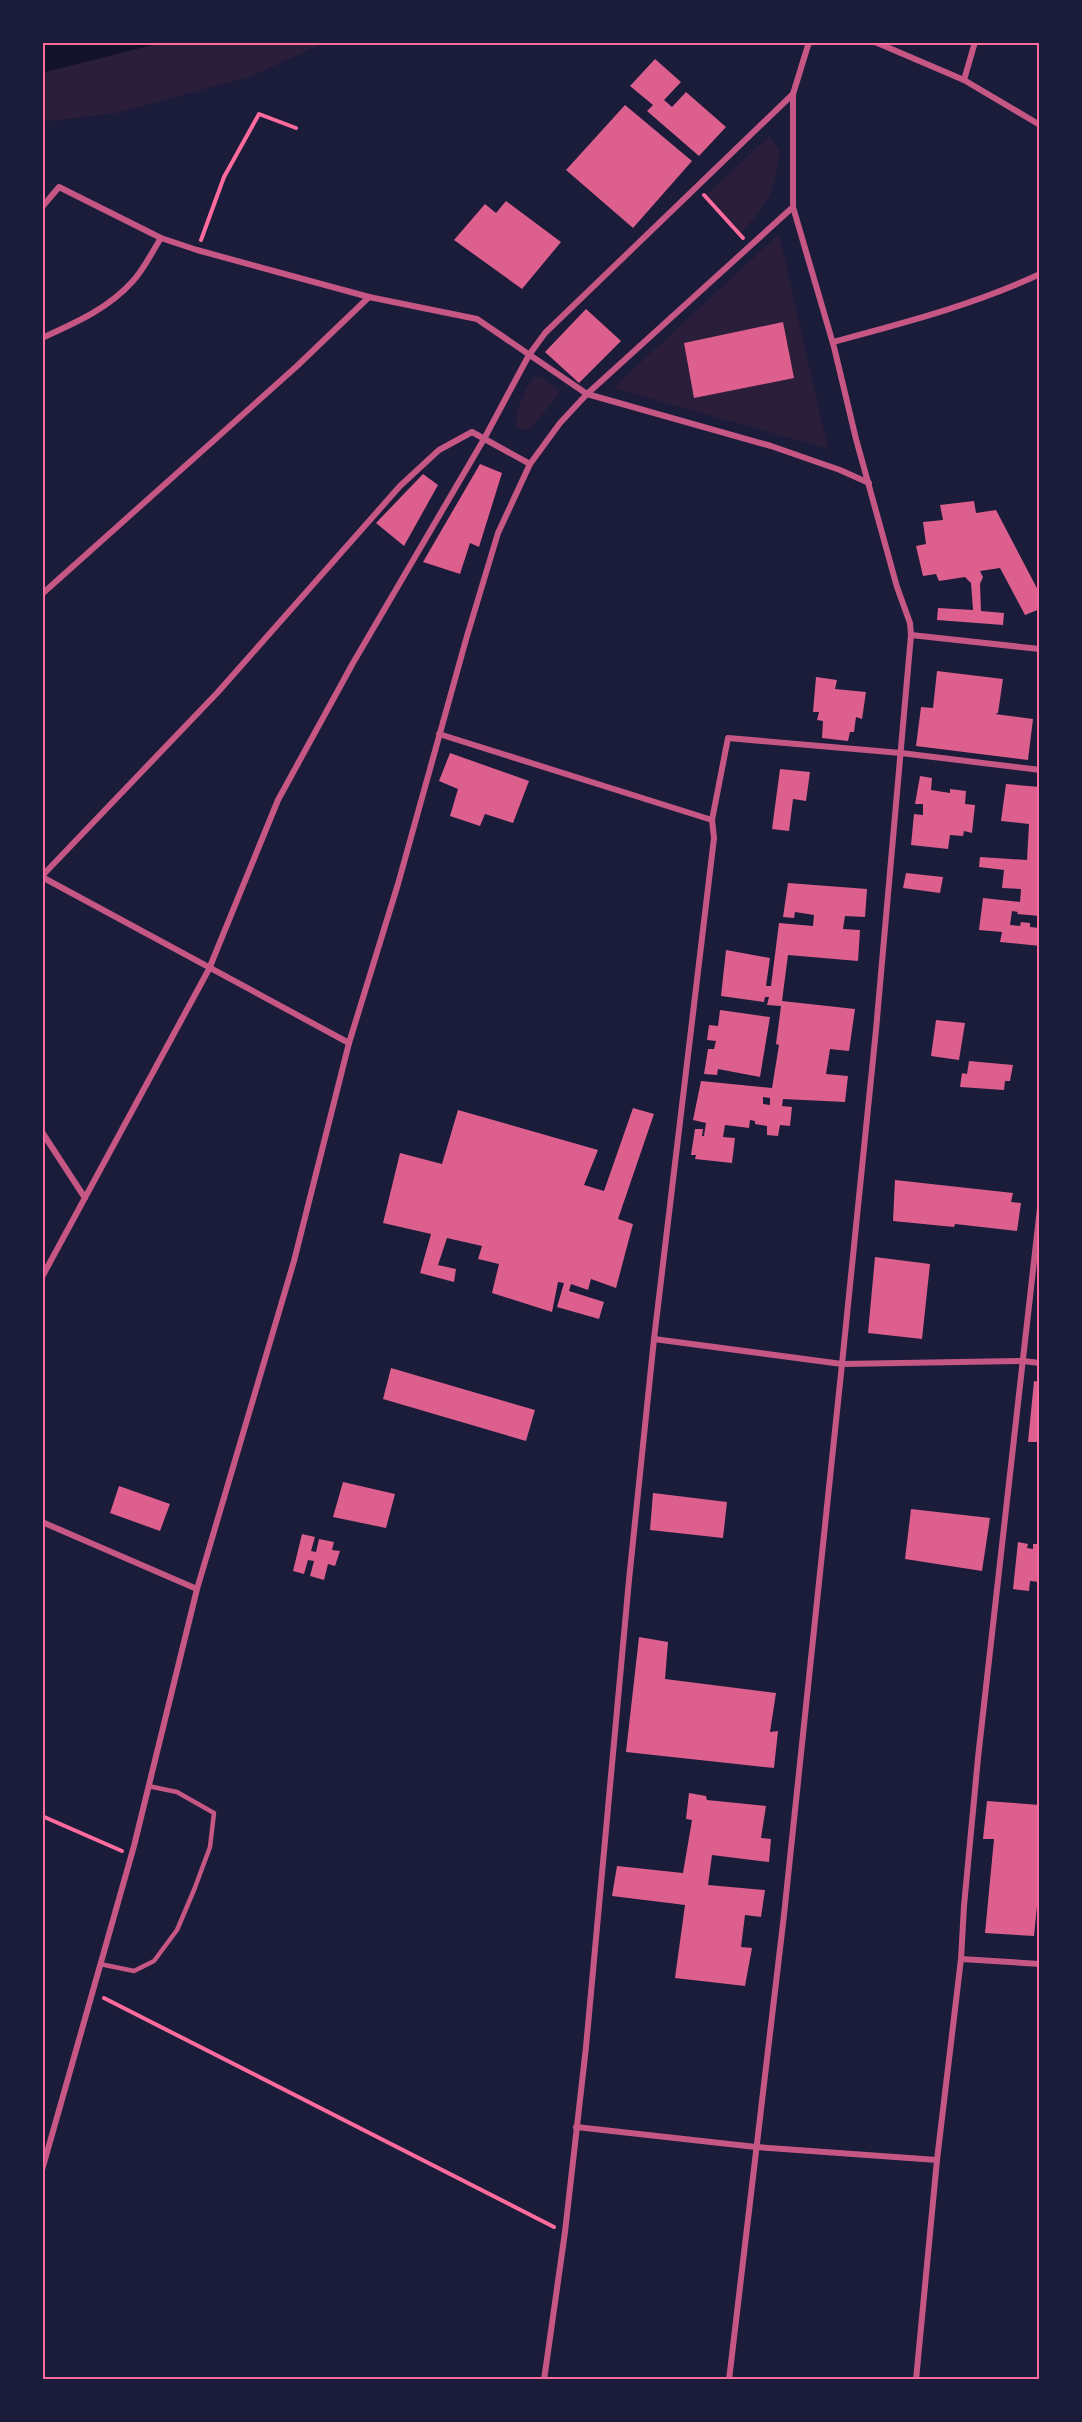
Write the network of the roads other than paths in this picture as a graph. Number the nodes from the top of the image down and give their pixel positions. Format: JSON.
{"nodes":[{"id":1,"x":809,"y":42,"type":"edge"},
{"id":2,"x":875,"y":42,"type":"edge"},
{"id":3,"x":975,"y":42,"type":"edge"},
{"id":4,"x":964,"y":80,"type":"junction"},
{"id":5,"x":793,"y":94,"type":"junction"},
{"id":6,"x":1040,"y":125,"type":"edge"},
{"id":7,"x":42,"y":207,"type":"edge"},
{"id":8,"x":793,"y":207,"type":"junction"},
{"id":9,"x":160,"y":238,"type":"junction"},
{"id":10,"x":1040,"y":274,"type":"edge"},
{"id":11,"x":369,"y":297,"type":"junction"},
{"id":12,"x":42,"y":338,"type":"edge"},
{"id":13,"x":833,"y":342,"type":"junction"},
{"id":14,"x":528,"y":355,"type":"junction"},
{"id":15,"x":587,"y":394,"type":"junction"},
{"id":16,"x":484,"y":439,"type":"junction"},
{"id":17,"x":530,"y":464,"type":"junction"},
{"id":18,"x":869,"y":483,"type":"junction"},
{"id":19,"x":42,"y":594,"type":"edge"},
{"id":20,"x":911,"y":635,"type":"junction"},
{"id":21,"x":1040,"y":649,"type":"edge"},
{"id":22,"x":440,"y":734,"type":"junction"},
{"id":23,"x":902,"y":753,"type":"junction"},
{"id":24,"x":1040,"y":770,"type":"edge"},
{"id":25,"x":712,"y":820,"type":"junction"},
{"id":26,"x":42,"y":877,"type":"edge"},
{"id":27,"x":209,"y":969,"type":"junction"},
{"id":28,"x":349,"y":1043,"type":"junction"},
{"id":29,"x":42,"y":1132,"type":"edge"},
{"id":30,"x":85,"y":1198,"type":"junction"},
{"id":31,"x":1040,"y":1208,"type":"edge"},
{"id":32,"x":1039,"y":1227,"type":"edge"},
{"id":33,"x":42,"y":1277,"type":"edge"},
{"id":34,"x":654,"y":1339,"type":"junction"},
{"id":35,"x":1023,"y":1361,"type":"junction"},
{"id":36,"x":1040,"y":1363,"type":"edge"},
{"id":37,"x":842,"y":1364,"type":"junction"},
{"id":38,"x":42,"y":1522,"type":"edge"},
{"id":39,"x":197,"y":1589,"type":"junction"},
{"id":40,"x":148,"y":1786,"type":"junction"},
{"id":41,"x":961,"y":1959,"type":"junction"},
{"id":42,"x":100,"y":1964,"type":"junction"},
{"id":43,"x":1040,"y":1964,"type":"edge"},
{"id":44,"x":576,"y":2127,"type":"junction"},
{"id":45,"x":756,"y":2147,"type":"junction"},
{"id":46,"x":938,"y":2160,"type":"junction"},
{"id":47,"x":42,"y":2170,"type":"edge"},
{"id":48,"x":544,"y":2380,"type":"edge"},
{"id":49,"x":729,"y":2380,"type":"edge"},
{"id":50,"x":916,"y":2380,"type":"edge"}],
"edges":[{"from":1,"to":5,"type":"street"},
{"from":2,"to":4,"type":"street"},
{"from":3,"to":4,"type":"street"},
{"from":4,"to":6,"type":"street"},
{"from":5,"to":8,"type":"street"},
{"from":5,"to":14,"type":"street"},
{"from":7,"to":9,"type":"street"},
{"from":8,"to":13,"type":"street"},
{"from":8,"to":15,"type":"street"},
{"from":9,"to":11,"type":"street"},
{"from":9,"to":12,"type":"street"},
{"from":10,"to":13,"type":"street"},
{"from":11,"to":14,"type":"street"},
{"from":11,"to":19,"type":"street"},
{"from":13,"to":18,"type":"street"},
{"from":14,"to":15,"type":"street"},
{"from":14,"to":16,"type":"street"},
{"from":15,"to":17,"type":"street"},
{"from":15,"to":18,"type":"street"},
{"from":16,"to":17,"type":"street"},
{"from":16,"to":26,"type":"street"},
{"from":16,"to":27,"type":"street"},
{"from":17,"to":22,"type":"street"},
{"from":18,"to":20,"type":"street"},
{"from":20,"to":21,"type":"street"},
{"from":20,"to":23,"type":"street"},
{"from":22,"to":25,"type":"street"},
{"from":22,"to":28,"type":"street"},
{"from":23,"to":24,"type":"street"},
{"from":23,"to":25,"type":"street"},
{"from":23,"to":37,"type":"street"},
{"from":25,"to":34,"type":"street"},
{"from":26,"to":27,"type":"street"},
{"from":27,"to":28,"type":"street"},
{"from":27,"to":30,"type":"street"},
{"from":28,"to":39,"type":"street"},
{"from":29,"to":30,"type":"street"},
{"from":30,"to":33,"type":"street"},
{"from":31,"to":32,"type":"street"},
{"from":32,"to":35,"type":"street"},
{"from":34,"to":37,"type":"street"},
{"from":34,"to":44,"type":"street"},
{"from":35,"to":36,"type":"street"},
{"from":35,"to":37,"type":"street"},
{"from":35,"to":41,"type":"street"},
{"from":37,"to":45,"type":"street"},
{"from":38,"to":39,"type":"street"},
{"from":39,"to":40,"type":"street"},
{"from":40,"to":42,"type":"street"},
{"from":40,"to":42,"type":"lane"},
{"from":41,"to":43,"type":"street"},
{"from":41,"to":46,"type":"street"},
{"from":42,"to":47,"type":"street"},
{"from":44,"to":45,"type":"street"},
{"from":44,"to":48,"type":"street"},
{"from":45,"to":46,"type":"street"},
{"from":45,"to":49,"type":"street"},
{"from":46,"to":50,"type":"street"}]}
